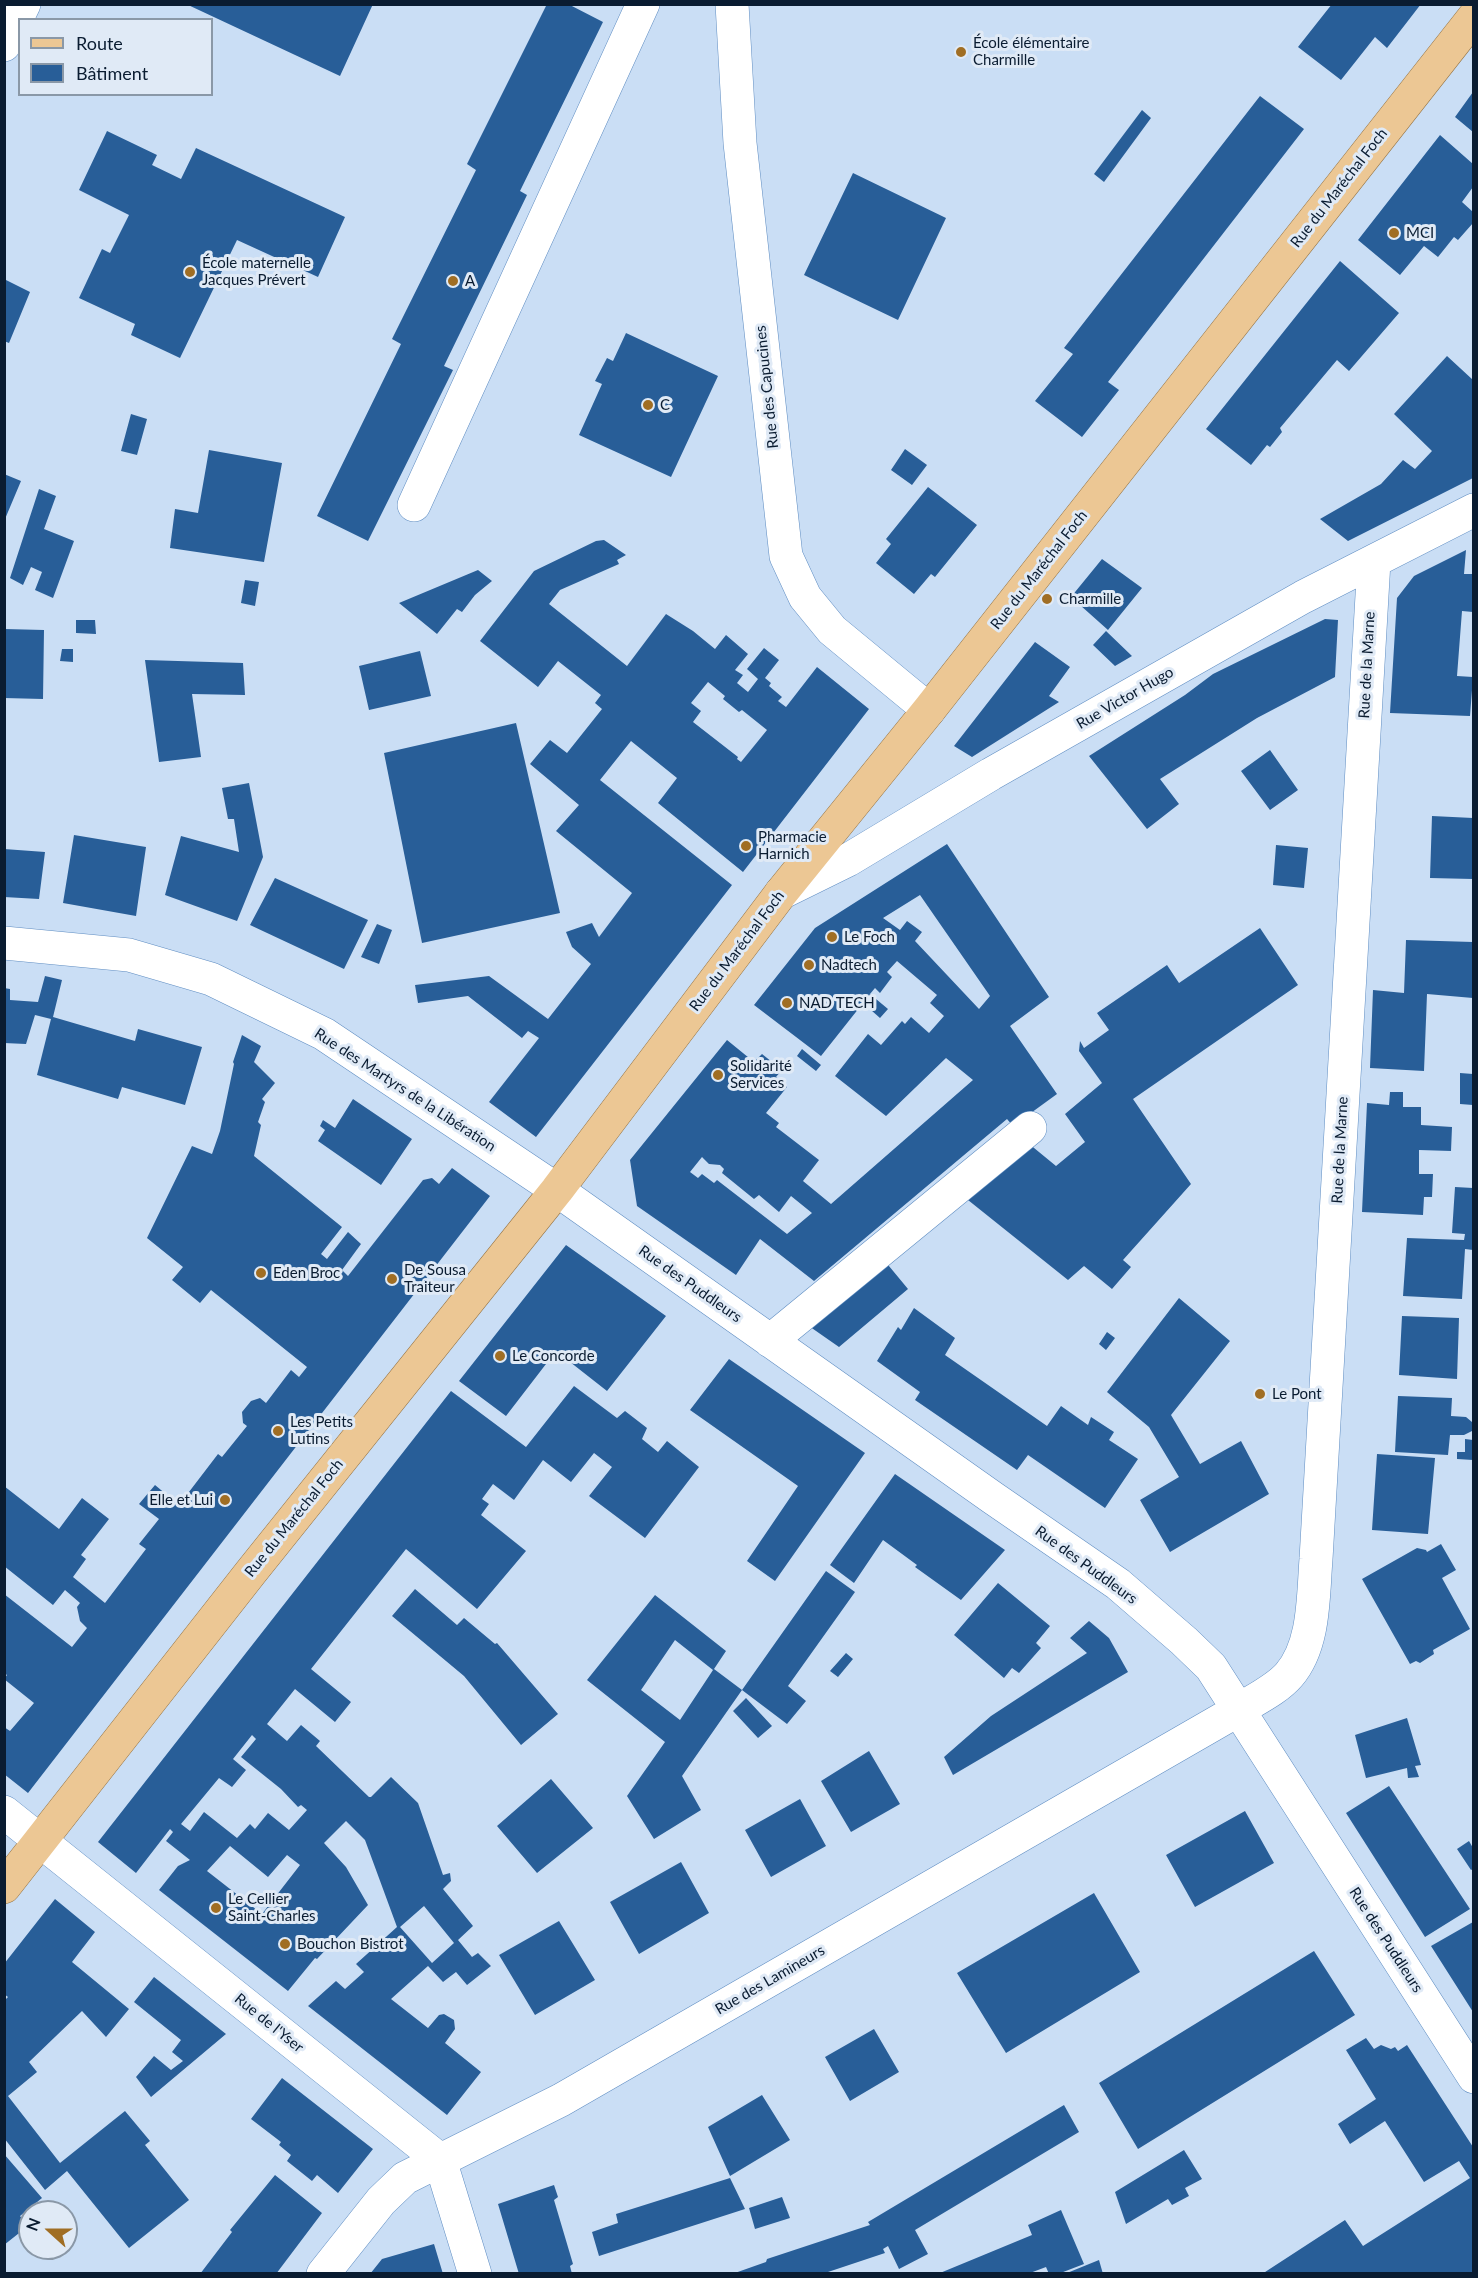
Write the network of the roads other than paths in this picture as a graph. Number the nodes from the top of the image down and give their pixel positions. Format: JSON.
{"nodes":[{"id":1,"x":24,"y":4,"type":"edge"},
{"id":2,"x":643,"y":4,"type":"edge"},
{"id":3,"x":732,"y":4,"type":"edge"},
{"id":4,"x":1473,"y":17,"type":"edge"},
{"id":5,"x":4,"y":45,"type":"edge"},
{"id":6,"x":414,"y":505,"type":"dead end"},
{"id":7,"x":1473,"y":510,"type":"edge"},
{"id":8,"x":1374,"y":561,"type":"junction"},
{"id":9,"x":929,"y":710,"type":"junction"},
{"id":10,"x":781,"y":893,"type":"junction"},
{"id":11,"x":4,"y":943,"type":"edge"},
{"id":12,"x":1030,"y":1128,"type":"dead end"},
{"id":13,"x":557,"y":1190,"type":"junction"},
{"id":14,"x":770,"y":1341,"type":"junction"},
{"id":15,"x":1240,"y":1709,"type":"junction"},
{"id":16,"x":4,"y":1812,"type":"edge"},
{"id":17,"x":40,"y":1840,"type":"junction"},
{"id":18,"x":4,"y":1887,"type":"edge"},
{"id":19,"x":1473,"y":2077,"type":"edge"},
{"id":20,"x":440,"y":2160,"type":"junction"},
{"id":21,"x":323,"y":2274,"type":"edge"},
{"id":22,"x":475,"y":2274,"type":"edge"}],
"edges":[{"from":1,"to":5,"type":"street"},
{"from":2,"to":6,"type":"street"},
{"from":3,"to":9,"type":"street","name":"Rue des Capucines"},
{"from":4,"to":9,"type":"main road","name":"Rue du Maréchal Foch"},
{"from":7,"to":8,"type":"street","name":"Rue Victor Hugo"},
{"from":8,"to":10,"type":"street","name":"Rue Victor Hugo"},
{"from":8,"to":15,"type":"street","name":"Rue de la Marne"},
{"from":9,"to":10,"type":"main road","name":"Rue du Maréchal Foch"},
{"from":10,"to":13,"type":"main road","name":"Rue du Maréchal Foch"},
{"from":11,"to":13,"type":"street","name":"Rue des Martyrs de la Libération"},
{"from":12,"to":14,"type":"street"},
{"from":13,"to":14,"type":"street","name":"Rue des Puddleurs"},
{"from":13,"to":17,"type":"main road","name":"Rue du Maréchal Foch"},
{"from":14,"to":15,"type":"street","name":"Rue des Puddleurs"},
{"from":15,"to":19,"type":"street","name":"Rue des Puddleurs"},
{"from":15,"to":20,"type":"street","name":"Rue des Lamineurs"},
{"from":16,"to":17,"type":"street","name":"Rue de l'Yser"},
{"from":17,"to":18,"type":"main road","name":"Rue du Maréchal Foch"},
{"from":17,"to":20,"type":"street","name":"Rue de l'Yser"},
{"from":20,"to":21,"type":"street","name":"Rue des Lamineurs"},
{"from":20,"to":22,"type":"street"}]}
